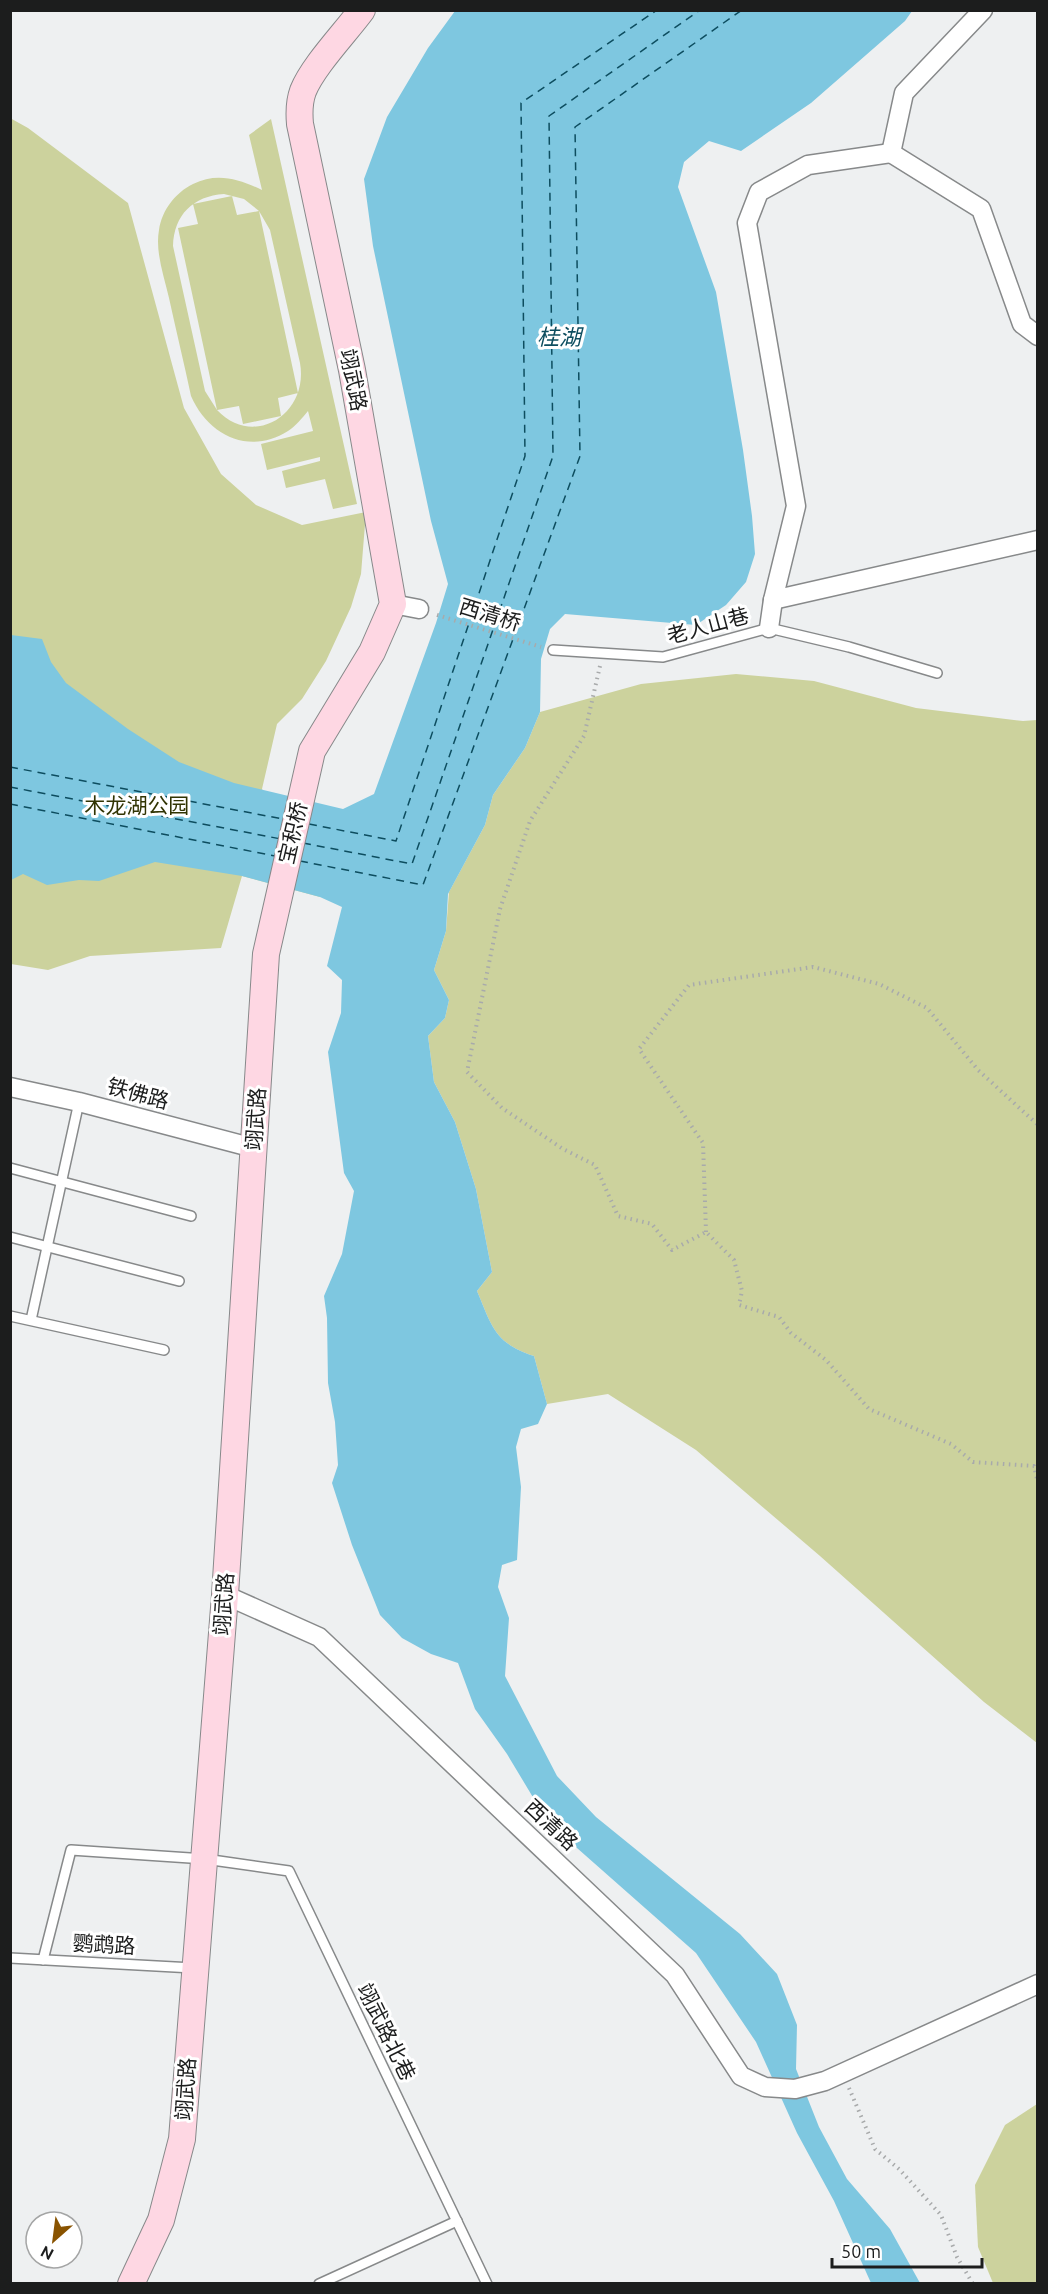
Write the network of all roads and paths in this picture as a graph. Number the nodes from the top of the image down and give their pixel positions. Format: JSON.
{"nodes":[{"id":1,"x":362,"y":10,"type":"edge"},
{"id":2,"x":983,"y":10,"type":"edge"},
{"id":3,"x":891,"y":153,"type":"junction"},
{"id":4,"x":1038,"y":336,"type":"edge"},
{"id":5,"x":1038,"y":540,"type":"edge"},
{"id":6,"x":773,"y":600,"type":"junction"},
{"id":7,"x":393,"y":604,"type":"junction"},
{"id":8,"x":419,"y":609,"type":"joint"},
{"id":9,"x":769,"y":628,"type":"junction"},
{"id":10,"x":553,"y":650,"type":"joint"},
{"id":11,"x":602,"y":653,"type":"junction"},
{"id":12,"x":937,"y":673,"type":"dead end"},
{"id":13,"x":274,"y":916,"type":"joint"},
{"id":14,"x":10,"y":1088,"type":"edge"},
{"id":15,"x":79,"y":1102,"type":"junction"},
{"id":16,"x":1038,"y":1125,"type":"edge"},
{"id":17,"x":254,"y":1148,"type":"junction"},
{"id":18,"x":10,"y":1168,"type":"edge"},
{"id":19,"x":62,"y":1182,"type":"junction"},
{"id":20,"x":191,"y":1216,"type":"dead end"},
{"id":21,"x":706,"y":1232,"type":"junction"},
{"id":22,"x":10,"y":1237,"type":"edge"},
{"id":23,"x":48,"y":1246,"type":"junction"},
{"id":24,"x":179,"y":1281,"type":"dead end"},
{"id":25,"x":10,"y":1316,"type":"edge"},
{"id":26,"x":31,"y":1320,"type":"junction"},
{"id":27,"x":164,"y":1350,"type":"dead end"},
{"id":28,"x":1038,"y":1483,"type":"edge"},
{"id":29,"x":225,"y":1595,"type":"junction"},
{"id":30,"x":205,"y":1859,"type":"junction"},
{"id":31,"x":10,"y":1958,"type":"edge"},
{"id":32,"x":43,"y":1960,"type":"junction"},
{"id":33,"x":196,"y":1968,"type":"junction"},
{"id":34,"x":1038,"y":1984,"type":"edge"},
{"id":35,"x":843,"y":2074,"type":"junction"},
{"id":36,"x":457,"y":2221,"type":"junction"},
{"id":37,"x":131,"y":2283,"type":"edge"},
{"id":38,"x":319,"y":2283,"type":"edge"},
{"id":39,"x":487,"y":2283,"type":"edge"},
{"id":40,"x":973,"y":2283,"type":"edge"}],
"edges":[{"from":1,"to":7,"type":"main road","name":"翊武路"},
{"from":2,"to":3,"type":"street"},
{"from":3,"to":4,"type":"street"},
{"from":3,"to":6,"type":"street"},
{"from":5,"to":6,"type":"street"},
{"from":6,"to":9,"type":"street"},
{"from":7,"to":8,"type":"street"},
{"from":7,"to":13,"type":"main road","name":"宝积桥"},
{"from":8,"to":10,"type":"path","name":"西清桥"},
{"from":9,"to":11,"type":"lane","name":"老人山巷"},
{"from":9,"to":12,"type":"lane","name":"老人山巷"},
{"from":10,"to":11,"type":"lane","name":"老人山巷"},
{"from":11,"to":21,"type":"path"},
{"from":13,"to":17,"type":"main road","name":"翊武路"},
{"from":14,"to":15,"type":"street","name":"铁佛路"},
{"from":15,"to":17,"type":"street","name":"铁佛路"},
{"from":15,"to":19,"type":"lane"},
{"from":16,"to":21,"type":"path"},
{"from":17,"to":29,"type":"main road","name":"翊武路"},
{"from":18,"to":19,"type":"lane"},
{"from":19,"to":20,"type":"lane"},
{"from":19,"to":23,"type":"lane"},
{"from":21,"to":28,"type":"path"},
{"from":22,"to":23,"type":"lane"},
{"from":23,"to":24,"type":"lane"},
{"from":23,"to":26,"type":"lane"},
{"from":25,"to":26,"type":"lane"},
{"from":26,"to":27,"type":"lane"},
{"from":29,"to":30,"type":"main road","name":"翊武路"},
{"from":29,"to":35,"type":"street","name":"西清路"},
{"from":30,"to":32,"type":"lane"},
{"from":30,"to":33,"type":"main road","name":"翊武路"},
{"from":30,"to":36,"type":"lane","name":"翊武路北巷"},
{"from":31,"to":32,"type":"lane","name":"鹦鹉路"},
{"from":32,"to":33,"type":"lane","name":"鹦鹉路"},
{"from":33,"to":37,"type":"main road","name":"翊武路"},
{"from":34,"to":35,"type":"street","name":"西清路"},
{"from":35,"to":40,"type":"path"},
{"from":36,"to":38,"type":"lane"},
{"from":36,"to":39,"type":"lane","name":"翊武路北巷"}]}
